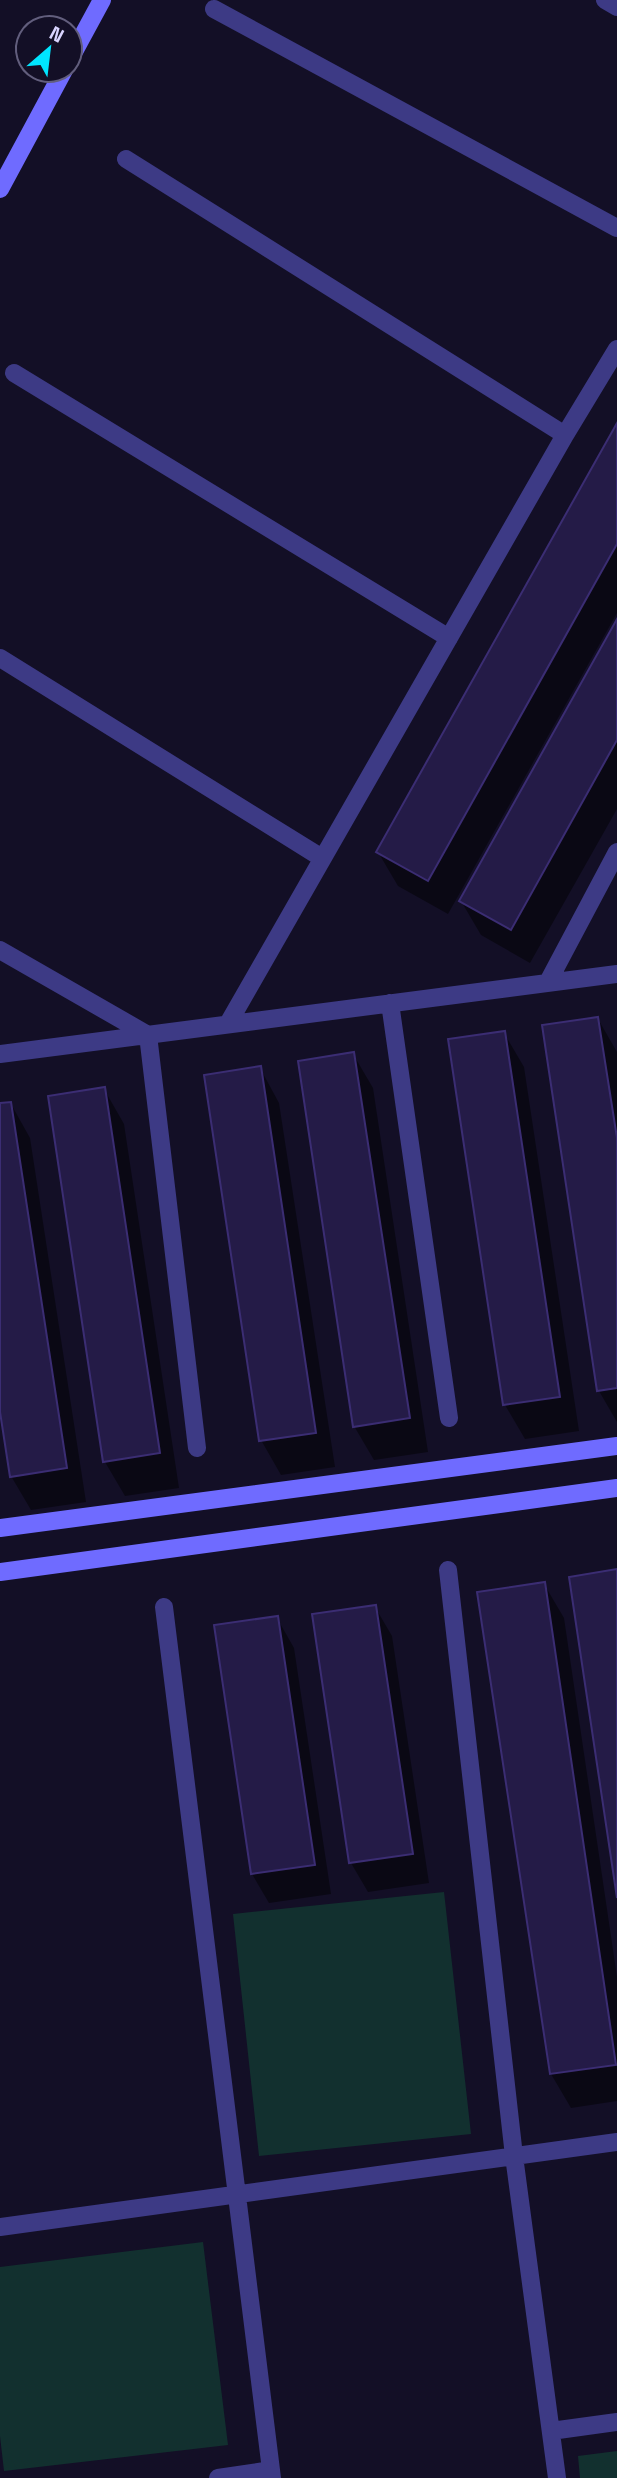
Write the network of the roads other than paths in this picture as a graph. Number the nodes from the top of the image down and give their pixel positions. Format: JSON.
{"nodes":[{"id":1,"x":102,"y":0,"type":"edge"},
{"id":2,"x":606,"y":0,"type":"edge"},
{"id":3,"x":617,"y":7,"type":"edge"},
{"id":4,"x":214,"y":9,"type":"dead end"},
{"id":5,"x":84,"y":33,"type":"edge"},
{"id":6,"x":56,"y":84,"type":"edge"},
{"id":7,"x":126,"y":159,"type":"dead end"},
{"id":8,"x":0,"y":189,"type":"edge"},
{"id":9,"x":617,"y":228,"type":"edge"},
{"id":10,"x":617,"y":349,"type":"edge"},
{"id":11,"x":14,"y":373,"type":"dead end"},
{"id":12,"x":565,"y":435,"type":"junction"},
{"id":13,"x":449,"y":638,"type":"junction"},
{"id":14,"x":0,"y":658,"type":"edge"},
{"id":15,"x":617,"y":852,"type":"edge"},
{"id":16,"x":322,"y":858,"type":"junction"},
{"id":17,"x":0,"y":950,"type":"edge"},
{"id":18,"x":617,"y":974,"type":"edge"},
{"id":19,"x":548,"y":982,"type":"junction"},
{"id":20,"x":390,"y":1003,"type":"junction"},
{"id":21,"x":229,"y":1022,"type":"junction"},
{"id":22,"x":148,"y":1035,"type":"junction"},
{"id":23,"x":0,"y":1054,"type":"edge"},
{"id":24,"x":449,"y":1418,"type":"dead end"},
{"id":25,"x":617,"y":1446,"type":"edge"},
{"id":26,"x":197,"y":1448,"type":"dead end"},
{"id":27,"x":617,"y":1488,"type":"edge"},
{"id":28,"x":0,"y":1528,"type":"edge"},
{"id":29,"x":448,"y":1570,"type":"dead end"},
{"id":30,"x":0,"y":1572,"type":"edge"},
{"id":31,"x":164,"y":1607,"type":"dead end"},
{"id":32,"x":617,"y":2142,"type":"edge"},
{"id":33,"x":514,"y":2156,"type":"junction"},
{"id":34,"x":237,"y":2194,"type":"junction"},
{"id":35,"x":0,"y":2227,"type":"edge"},
{"id":36,"x":617,"y":2422,"type":"edge"},
{"id":37,"x":551,"y":2431,"type":"junction"},
{"id":38,"x":272,"y":2474,"type":"edge"},
{"id":39,"x":218,"y":2478,"type":"edge"},
{"id":40,"x":557,"y":2478,"type":"edge"}],
"edges":[{"from":1,"to":5,"type":"street"},
{"from":2,"to":3,"type":"street"},
{"from":4,"to":9,"type":"street"},
{"from":6,"to":8,"type":"street"},
{"from":7,"to":12,"type":"street"},
{"from":10,"to":12,"type":"street"},
{"from":11,"to":13,"type":"street"},
{"from":12,"to":13,"type":"street"},
{"from":13,"to":16,"type":"street"},
{"from":14,"to":16,"type":"street"},
{"from":15,"to":19,"type":"street"},
{"from":16,"to":21,"type":"street"},
{"from":17,"to":22,"type":"street"},
{"from":18,"to":19,"type":"street"},
{"from":19,"to":20,"type":"street"},
{"from":20,"to":21,"type":"street"},
{"from":20,"to":24,"type":"street"},
{"from":21,"to":22,"type":"street"},
{"from":22,"to":23,"type":"street"},
{"from":22,"to":26,"type":"street"},
{"from":25,"to":28,"type":"street"},
{"from":27,"to":30,"type":"street"},
{"from":29,"to":33,"type":"street"},
{"from":31,"to":34,"type":"street"},
{"from":32,"to":33,"type":"street"},
{"from":33,"to":34,"type":"street"},
{"from":33,"to":37,"type":"street"},
{"from":34,"to":35,"type":"street"},
{"from":34,"to":38,"type":"street"},
{"from":36,"to":37,"type":"street"},
{"from":37,"to":40,"type":"street"},
{"from":38,"to":39,"type":"street"}]}
